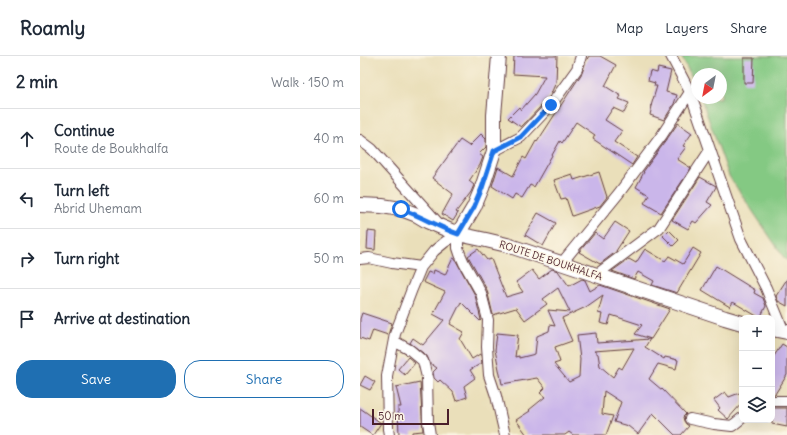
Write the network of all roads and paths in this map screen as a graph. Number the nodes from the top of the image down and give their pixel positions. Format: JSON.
{"nodes":[{"id":1,"x":499,"y":56,"type":"edge"},
{"id":2,"x":582,"y":56,"type":"edge"},
{"id":3,"x":672,"y":56,"type":"edge"},
{"id":4,"x":690,"y":92,"type":"junction"},
{"id":5,"x":360,"y":140,"type":"edge"},
{"id":6,"x":710,"y":150,"type":"junction"},
{"id":7,"x":494,"y":151,"type":"junction"},
{"id":8,"x":360,"y":205,"type":"edge"},
{"id":9,"x":443,"y":228,"type":"junction"},
{"id":10,"x":458,"y":234,"type":"junction"},
{"id":11,"x":360,"y":258,"type":"edge"},
{"id":12,"x":561,"y":264,"type":"junction"},
{"id":13,"x":421,"y":267,"type":"junction"},
{"id":14,"x":596,"y":275,"type":"junction"},
{"id":15,"x":739,"y":322,"type":"edge"},
{"id":16,"x":781,"y":331,"type":"edge"},
{"id":17,"x":394,"y":341,"type":"junction"},
{"id":18,"x":775,"y":401,"type":"edge"},
{"id":19,"x":787,"y":401,"type":"edge"},
{"id":20,"x":690,"y":419,"type":"dead end"},
{"id":21,"x":739,"y":420,"type":"edge"},
{"id":22,"x":389,"y":435,"type":"edge"},
{"id":23,"x":430,"y":435,"type":"edge"},
{"id":24,"x":505,"y":435,"type":"edge"}],
"edges":[{"from":1,"to":7,"type":"main road"},
{"from":2,"to":7,"type":"street"},
{"from":3,"to":4,"type":"street"},
{"from":4,"to":6,"type":"street"},
{"from":4,"to":12,"type":"street"},
{"from":5,"to":9,"type":"street"},
{"from":6,"to":14,"type":"street"},
{"from":6,"to":16,"type":"street"},
{"from":7,"to":10,"type":"main road"},
{"from":8,"to":9,"type":"main road","name":"ROUTE DE BOUKHALFA"},
{"from":9,"to":10,"type":"main road","name":"ROUTE DE BOUKHALFA"},
{"from":10,"to":12,"type":"main road","name":"ROUTE DE BOUKHALFA"},
{"from":10,"to":13,"type":"street"},
{"from":10,"to":24,"type":"street"},
{"from":11,"to":13,"type":"street"},
{"from":12,"to":14,"type":"main road","name":"ROUTE DE BOUKHALFA"},
{"from":13,"to":17,"type":"street"},
{"from":14,"to":15,"type":"main road","name":"ROUTE DE BOUKHALFA"},
{"from":17,"to":22,"type":"street"},
{"from":17,"to":23,"type":"street"},
{"from":18,"to":19,"type":"street"},
{"from":20,"to":21,"type":"street"}]}
